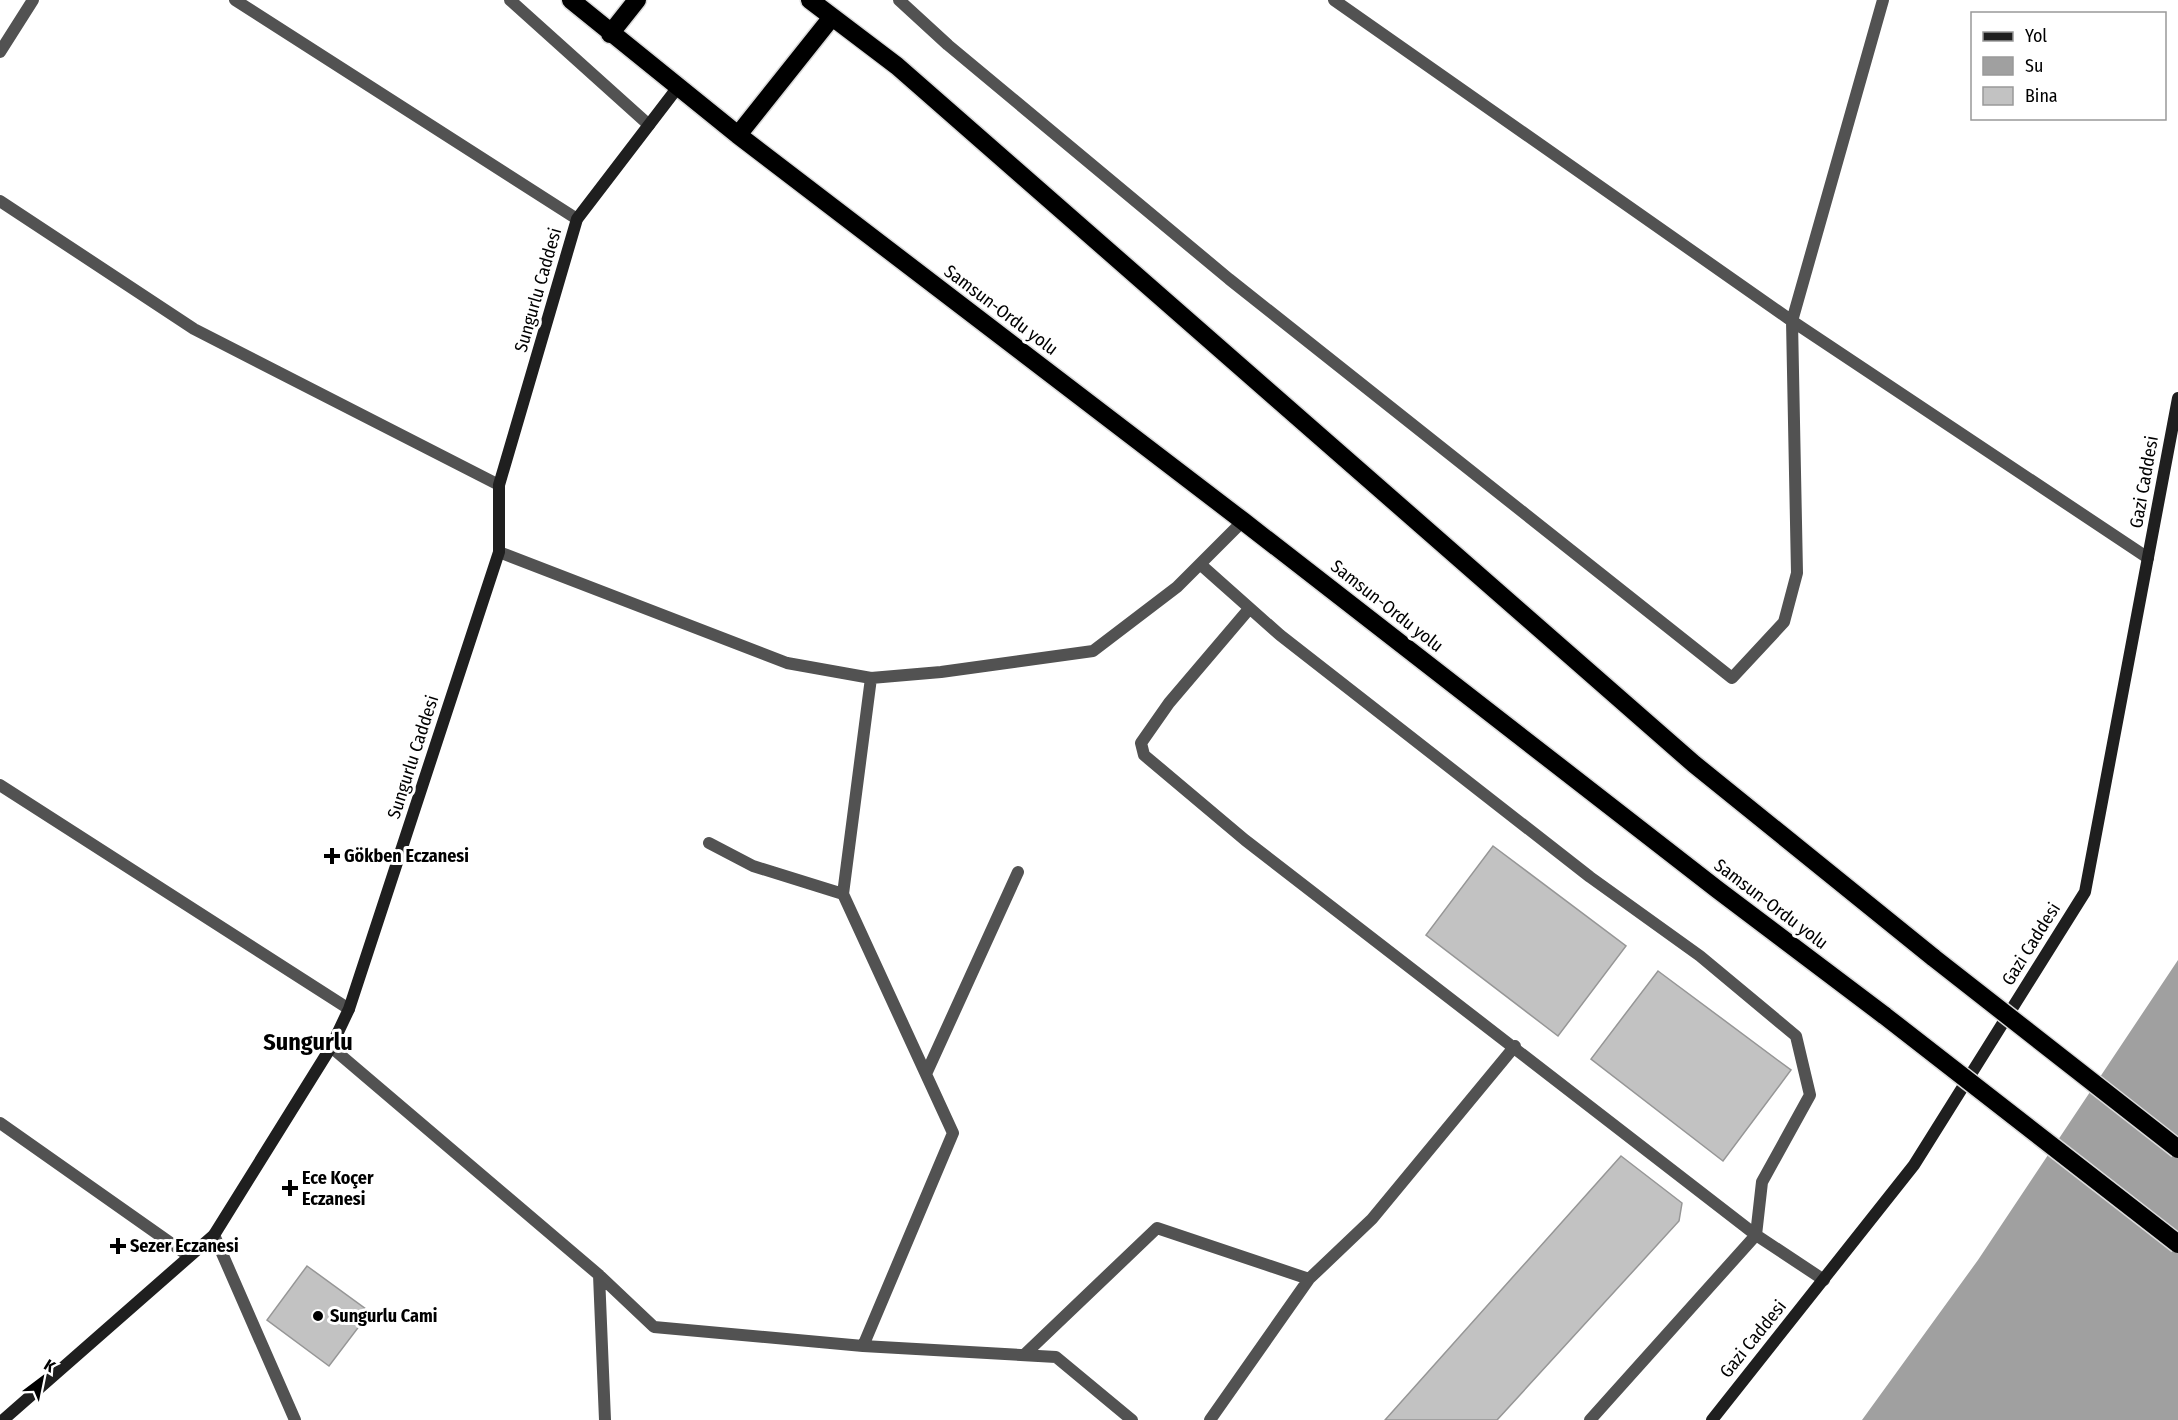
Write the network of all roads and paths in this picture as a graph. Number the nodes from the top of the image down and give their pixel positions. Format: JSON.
{"nodes":[{"id":1,"x":33,"y":0,"type":"edge"},
{"id":2,"x":236,"y":0,"type":"edge"},
{"id":3,"x":510,"y":0,"type":"edge"},
{"id":4,"x":571,"y":0,"type":"edge"},
{"id":5,"x":636,"y":0,"type":"edge"},
{"id":6,"x":810,"y":0,"type":"edge"},
{"id":7,"x":899,"y":0,"type":"edge"},
{"id":8,"x":1334,"y":0,"type":"edge"},
{"id":9,"x":1883,"y":0,"type":"edge"},
{"id":10,"x":832,"y":17,"type":"junction"},
{"id":11,"x":610,"y":34,"type":"junction"},
{"id":12,"x":0,"y":52,"type":"edge"},
{"id":13,"x":678,"y":87,"type":"junction"},
{"id":14,"x":649,"y":125,"type":"junction"},
{"id":15,"x":738,"y":135,"type":"junction"},
{"id":16,"x":0,"y":201,"type":"edge"},
{"id":17,"x":577,"y":219,"type":"junction"},
{"id":18,"x":1792,"y":321,"type":"junction"},
{"id":19,"x":2178,"y":398,"type":"edge"},
{"id":20,"x":499,"y":485,"type":"junction"},
{"id":21,"x":1244,"y":521,"type":"junction"},
{"id":22,"x":499,"y":552,"type":"junction"},
{"id":23,"x":2148,"y":558,"type":"junction"},
{"id":24,"x":1200,"y":564,"type":"junction"},
{"id":25,"x":1249,"y":609,"type":"junction"},
{"id":26,"x":871,"y":678,"type":"junction"},
{"id":27,"x":0,"y":785,"type":"edge"},
{"id":28,"x":709,"y":843,"type":"dead end"},
{"id":29,"x":1018,"y":872,"type":"dead end"},
{"id":30,"x":843,"y":894,"type":"junction"},
{"id":31,"x":349,"y":1009,"type":"junction"},
{"id":32,"x":1515,"y":1046,"type":"junction"},
{"id":33,"x":331,"y":1047,"type":"junction"},
{"id":34,"x":926,"y":1074,"type":"junction"},
{"id":35,"x":0,"y":1123,"type":"edge"},
{"id":36,"x":2178,"y":1149,"type":"edge"},
{"id":37,"x":214,"y":1235,"type":"junction"},
{"id":38,"x":1755,"y":1235,"type":"junction"},
{"id":39,"x":2178,"y":1244,"type":"edge"},
{"id":40,"x":189,"y":1256,"type":"junction"},
{"id":41,"x":598,"y":1275,"type":"junction"},
{"id":42,"x":1310,"y":1279,"type":"junction"},
{"id":43,"x":1824,"y":1280,"type":"junction"},
{"id":44,"x":863,"y":1346,"type":"junction"},
{"id":45,"x":1024,"y":1355,"type":"junction"},
{"id":46,"x":3,"y":1420,"type":"edge"},
{"id":47,"x":295,"y":1420,"type":"edge"},
{"id":48,"x":605,"y":1420,"type":"edge"},
{"id":49,"x":1132,"y":1420,"type":"edge"},
{"id":50,"x":1210,"y":1420,"type":"edge"},
{"id":51,"x":1590,"y":1420,"type":"edge"},
{"id":52,"x":1712,"y":1420,"type":"edge"}],
"edges":[{"from":1,"to":12,"type":"street"},
{"from":2,"to":17,"type":"street"},
{"from":3,"to":14,"type":"street"},
{"from":4,"to":11,"type":"highway","name":"Samsun-Ordu yolu"},
{"from":5,"to":11,"type":"highway"},
{"from":6,"to":10,"type":"highway"},
{"from":7,"to":18,"type":"street"},
{"from":8,"to":18,"type":"street"},
{"from":9,"to":18,"type":"street"},
{"from":10,"to":15,"type":"highway"},
{"from":10,"to":36,"type":"highway","bridge":true},
{"from":11,"to":13,"type":"highway","name":"Samsun-Ordu yolu"},
{"from":13,"to":14,"type":"street","name":"Sungurlu Caddesi"},
{"from":13,"to":15,"type":"highway","name":"Samsun-Ordu yolu"},
{"from":14,"to":17,"type":"street","name":"Sungurlu Caddesi"},
{"from":15,"to":21,"type":"highway","name":"Samsun-Ordu yolu"},
{"from":16,"to":20,"type":"street"},
{"from":17,"to":20,"type":"street","name":"Sungurlu Caddesi"},
{"from":18,"to":23,"type":"street"},
{"from":19,"to":23,"type":"street","name":"Gazi Caddesi"},
{"from":20,"to":22,"type":"street","name":"Sungurlu Caddesi"},
{"from":21,"to":24,"type":"street"},
{"from":21,"to":39,"type":"highway","name":"Samsun-Ordu yolu","bridge":true},
{"from":22,"to":26,"type":"street"},
{"from":22,"to":31,"type":"street","name":"Sungurlu Caddesi"},
{"from":23,"to":43,"type":"street","name":"Gazi Caddesi"},
{"from":24,"to":25,"type":"street"},
{"from":24,"to":26,"type":"street"},
{"from":25,"to":32,"type":"street"},
{"from":25,"to":38,"type":"street"},
{"from":26,"to":30,"type":"street"},
{"from":27,"to":31,"type":"street"},
{"from":28,"to":30,"type":"street"},
{"from":29,"to":34,"type":"street"},
{"from":30,"to":34,"type":"street"},
{"from":31,"to":33,"type":"street","name":"Sungurlu Caddesi"},
{"from":32,"to":38,"type":"street"},
{"from":32,"to":42,"type":"street"},
{"from":33,"to":37,"type":"street","name":"Sungurlu Caddesi"},
{"from":33,"to":41,"type":"street"},
{"from":34,"to":44,"type":"street"},
{"from":35,"to":40,"type":"street"},
{"from":37,"to":40,"type":"street","name":"Sungurlu Caddesi"},
{"from":37,"to":47,"type":"street"},
{"from":38,"to":43,"type":"street"},
{"from":38,"to":51,"type":"street"},
{"from":40,"to":46,"type":"street","name":"Sungurlu Caddesi"},
{"from":41,"to":44,"type":"street"},
{"from":41,"to":48,"type":"street"},
{"from":42,"to":45,"type":"street"},
{"from":42,"to":50,"type":"street"},
{"from":43,"to":52,"type":"street","name":"Gazi Caddesi"},
{"from":44,"to":45,"type":"street"},
{"from":45,"to":49,"type":"street"}]}
